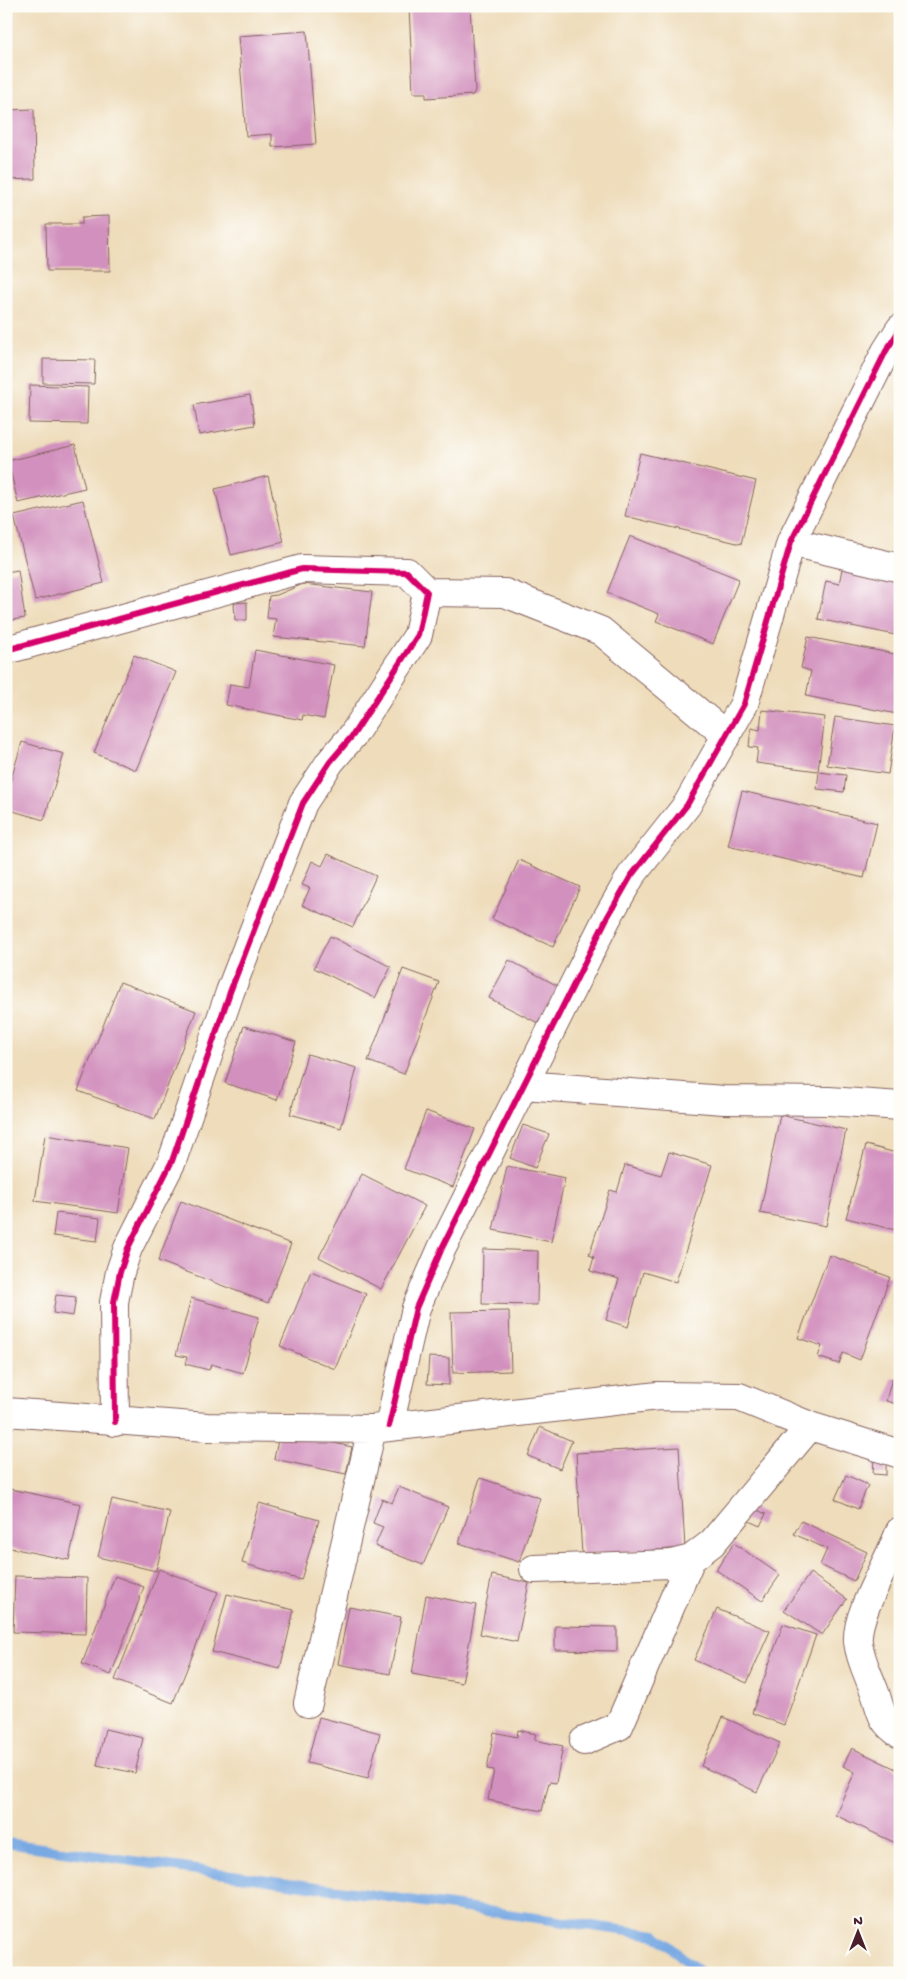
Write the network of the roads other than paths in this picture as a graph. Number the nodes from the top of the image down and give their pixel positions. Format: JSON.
{"nodes":[{"id":1,"x":900,"y":329,"type":"edge"},
{"id":2,"x":791,"y":542,"type":"junction"},
{"id":3,"x":900,"y":568,"type":"edge"},
{"id":4,"x":427,"y":592,"type":"junction"},
{"id":5,"x":6,"y":650,"type":"edge"},
{"id":6,"x":727,"y":736,"type":"junction"},
{"id":7,"x":523,"y":1085,"type":"junction"},
{"id":8,"x":900,"y":1106,"type":"edge"},
{"id":9,"x":6,"y":1412,"type":"edge"},
{"id":10,"x":116,"y":1422,"type":"junction"},
{"id":11,"x":810,"y":1426,"type":"junction"},
{"id":12,"x":380,"y":1427,"type":"junction"},
{"id":13,"x":900,"y":1454,"type":"edge"},
{"id":14,"x":900,"y":1531,"type":"edge"},
{"id":15,"x":691,"y":1559,"type":"junction"},
{"id":16,"x":534,"y":1569,"type":"dead end"},
{"id":17,"x":308,"y":1703,"type":"dead end"},
{"id":18,"x":900,"y":1734,"type":"edge"},
{"id":19,"x":584,"y":1741,"type":"dead end"}],
"edges":[{"from":1,"to":2,"type":"street"},
{"from":2,"to":3,"type":"street"},
{"from":2,"to":6,"type":"street"},
{"from":4,"to":5,"type":"street"},
{"from":4,"to":6,"type":"street"},
{"from":4,"to":10,"type":"street"},
{"from":6,"to":7,"type":"street"},
{"from":7,"to":8,"type":"street"},
{"from":7,"to":12,"type":"street"},
{"from":9,"to":10,"type":"street"},
{"from":10,"to":12,"type":"street"},
{"from":11,"to":12,"type":"street"},
{"from":11,"to":13,"type":"street"},
{"from":11,"to":15,"type":"street"},
{"from":12,"to":17,"type":"street"},
{"from":14,"to":18,"type":"street"},
{"from":15,"to":16,"type":"street"},
{"from":15,"to":19,"type":"street"}]}
